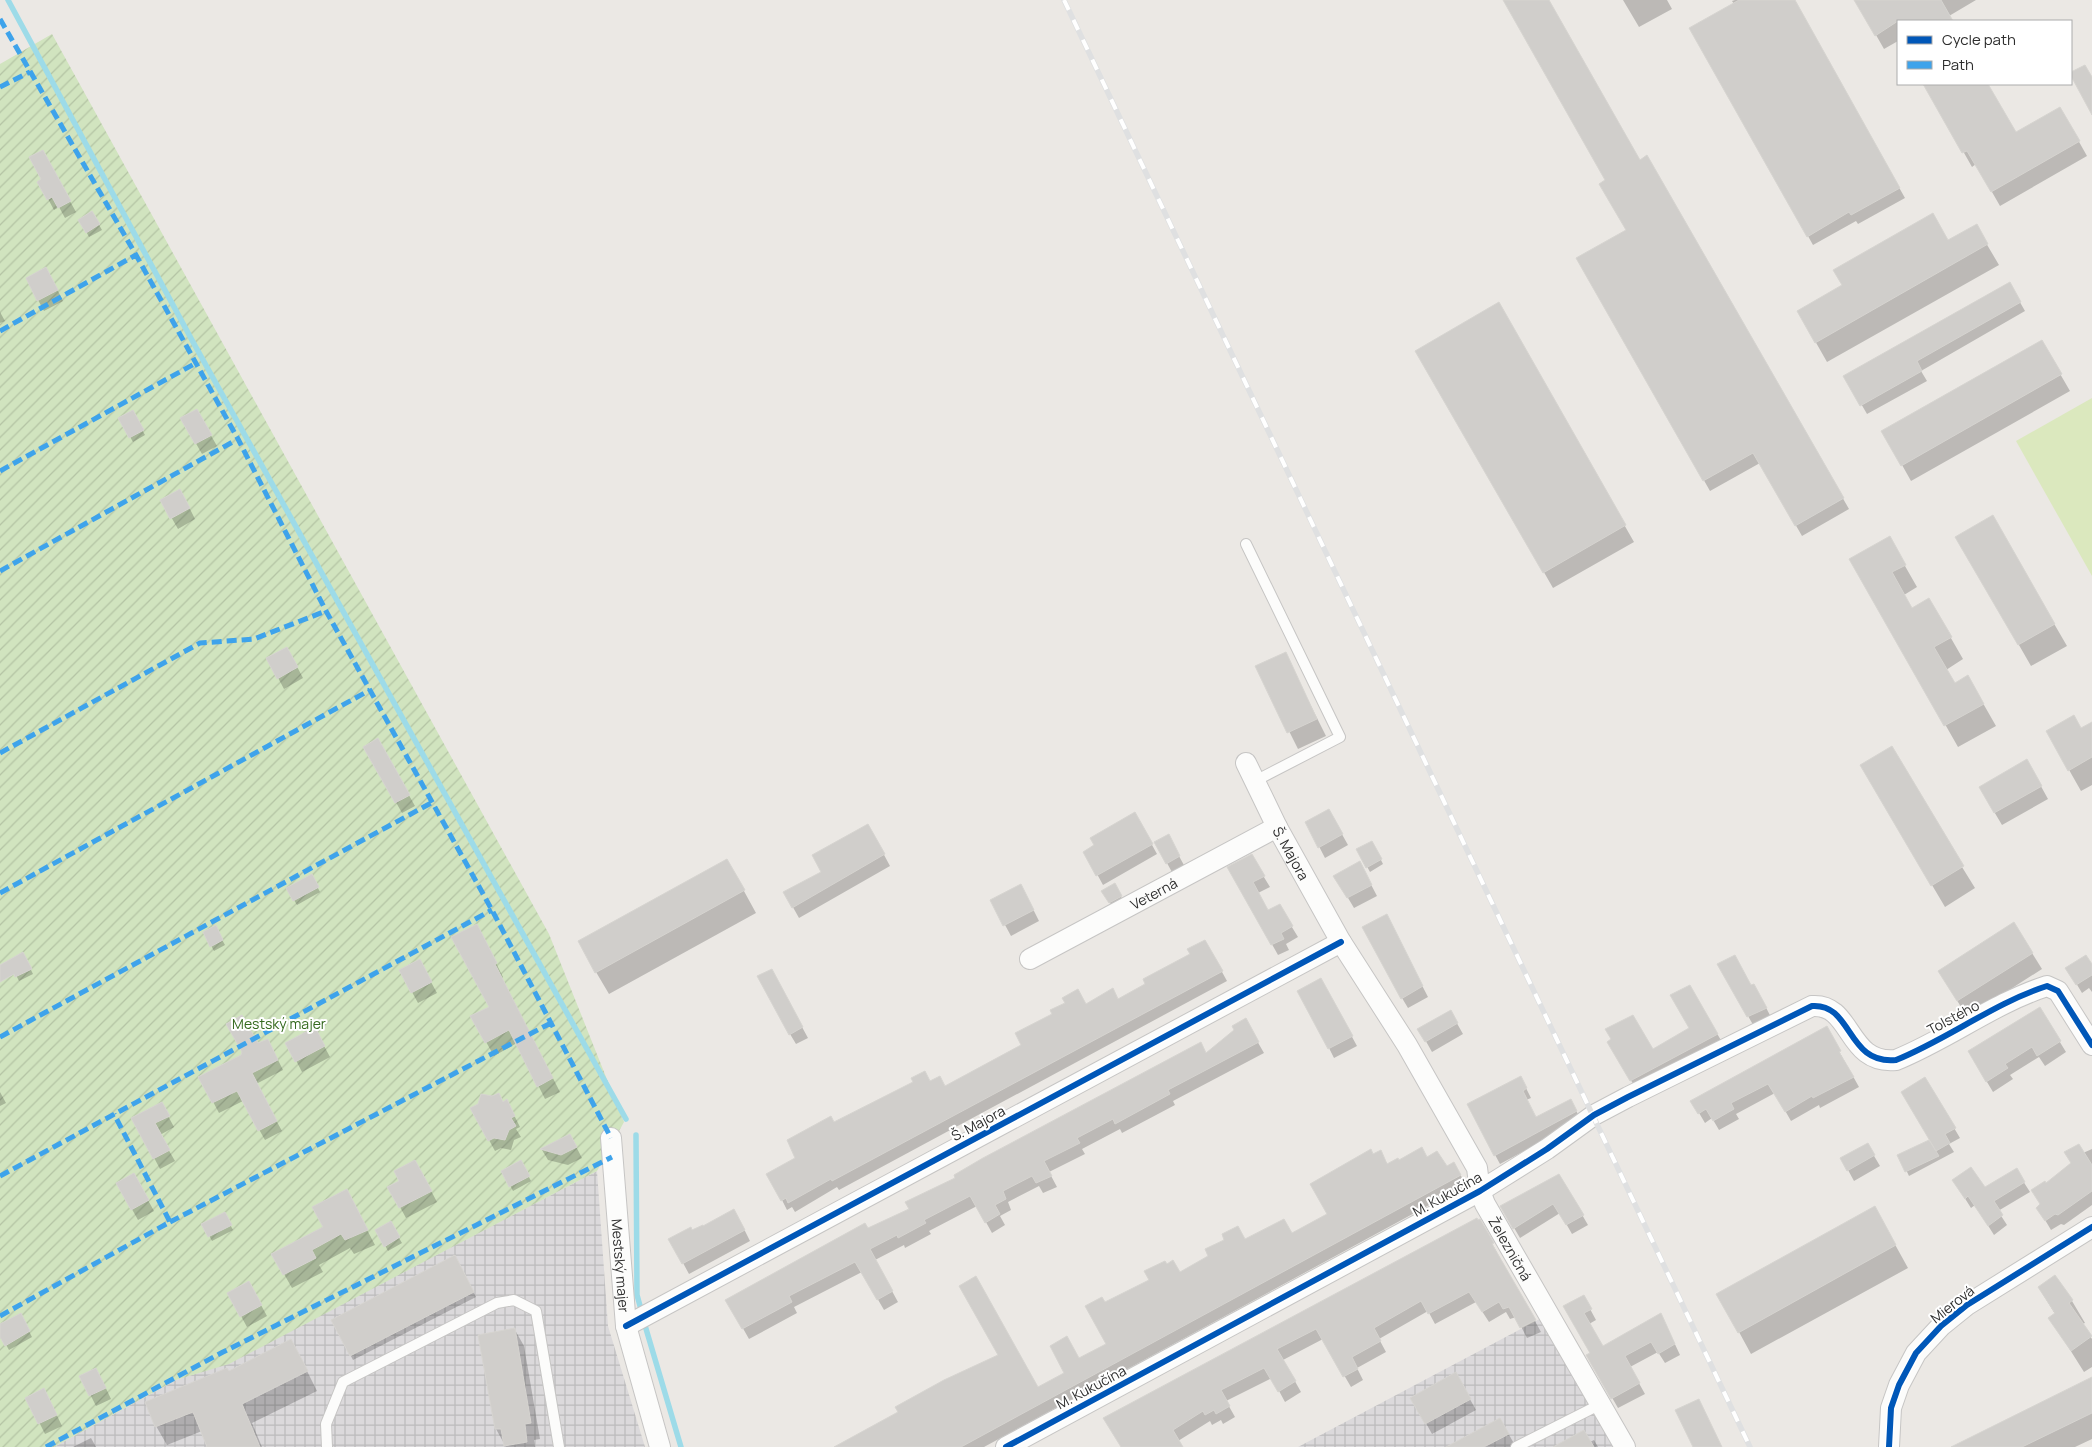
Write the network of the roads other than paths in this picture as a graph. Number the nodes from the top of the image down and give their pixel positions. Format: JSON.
{"nodes":[{"id":1,"x":1246,"y":544,"type":"dead end"},
{"id":2,"x":1250,"y":772,"type":"joint"},
{"id":3,"x":1277,"y":827,"type":"junction"},
{"id":4,"x":1341,"y":942,"type":"junction"},
{"id":5,"x":1030,"y":959,"type":"dead end"},
{"id":6,"x":1407,"y":1045,"type":"joint"},
{"id":7,"x":2092,"y":1045,"type":"edge"},
{"id":8,"x":1885,"y":1061,"type":"joint"},
{"id":9,"x":611,"y":1138,"type":"dead end"},
{"id":10,"x":1480,"y":1191,"type":"junction"},
{"id":11,"x":2092,"y":1227,"type":"edge"},
{"id":12,"x":626,"y":1326,"type":"junction"},
{"id":13,"x":1601,"y":1404,"type":"junction"},
{"id":14,"x":326,"y":1447,"type":"edge"},
{"id":15,"x":559,"y":1447,"type":"edge"},
{"id":16,"x":660,"y":1447,"type":"edge"},
{"id":17,"x":1006,"y":1447,"type":"edge"},
{"id":18,"x":1516,"y":1447,"type":"edge"},
{"id":19,"x":1625,"y":1447,"type":"edge"},
{"id":20,"x":1889,"y":1447,"type":"edge"}],
"edges":[{"from":1,"to":2,"type":"lane"},
{"from":2,"to":3,"type":"street","name":"Š. Majora"},
{"from":3,"to":4,"type":"street","name":"Š. Majora"},
{"from":3,"to":5,"type":"street","name":"Veterná"},
{"from":4,"to":6,"type":"street","name":"Š. Majora"},
{"from":4,"to":12,"type":"street","name":"Š. Majora"},
{"from":6,"to":10,"type":"street","name":"Železničná"},
{"from":7,"to":8,"type":"street","name":"Tolstého"},
{"from":8,"to":10,"type":"street","name":"M. Kukučína"},
{"from":9,"to":12,"type":"street","name":"Mestský majer"},
{"from":10,"to":13,"type":"street","name":"Železničná"},
{"from":10,"to":17,"type":"street","name":"M. Kukučína"},
{"from":11,"to":20,"type":"street","name":"Mierová"},
{"from":12,"to":16,"type":"street","name":"Mestský majer"},
{"from":13,"to":18,"type":"lane"},
{"from":13,"to":19,"type":"street","name":"Železničná"},
{"from":14,"to":15,"type":"lane"}]}
